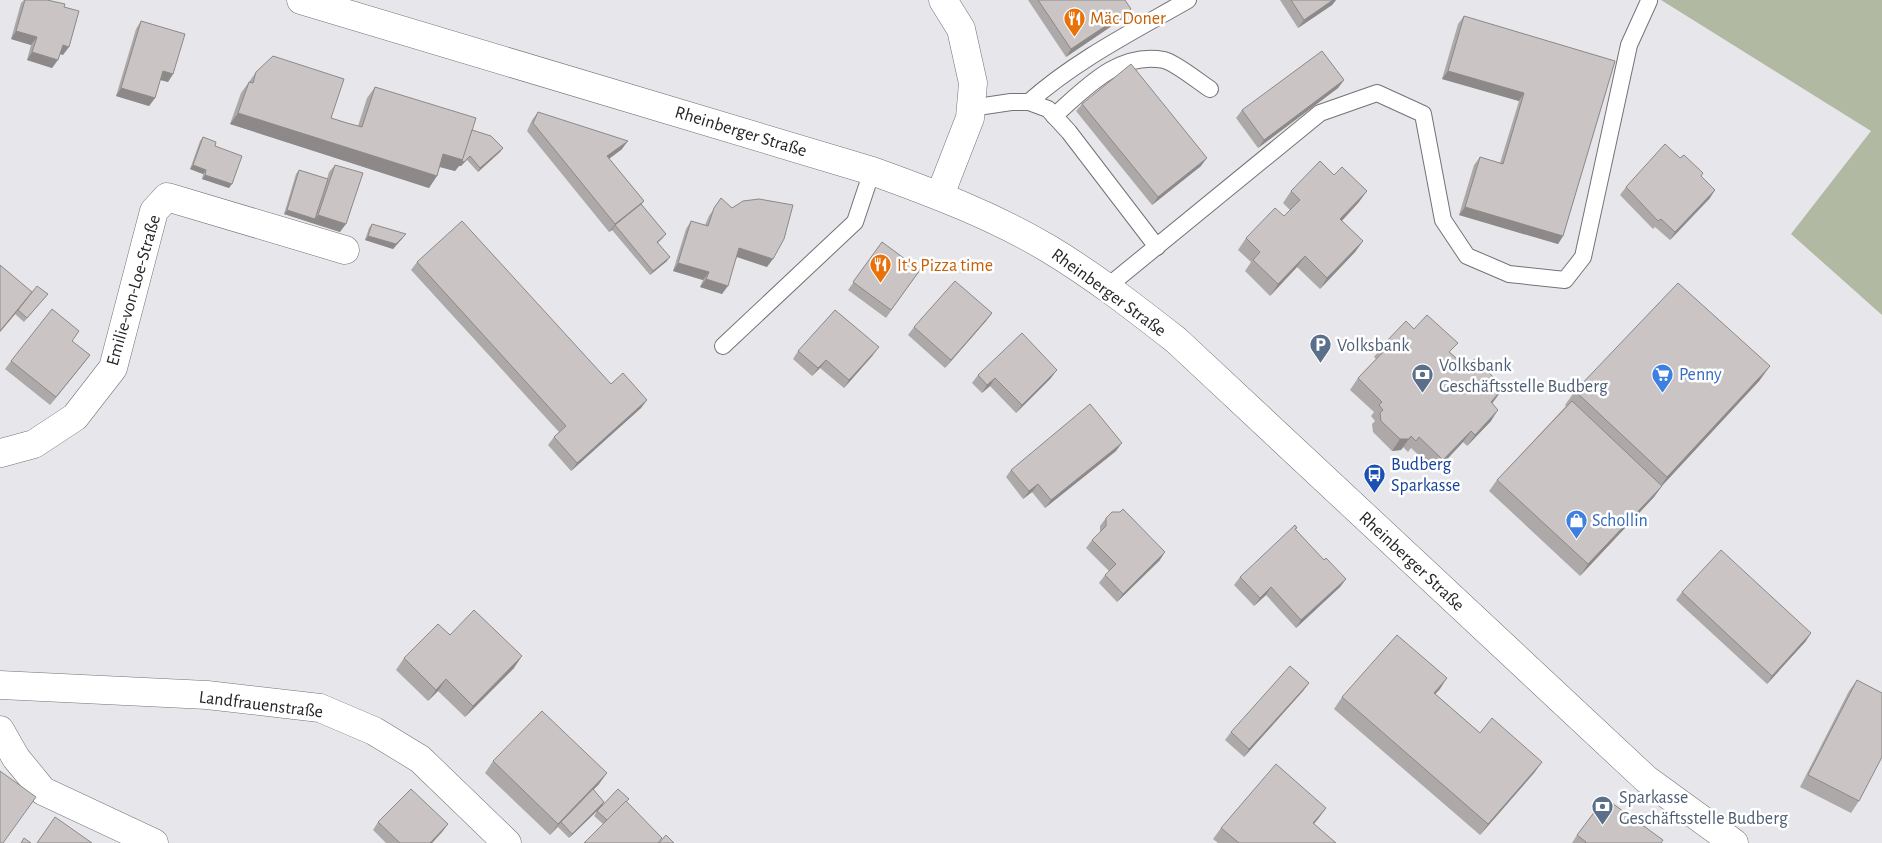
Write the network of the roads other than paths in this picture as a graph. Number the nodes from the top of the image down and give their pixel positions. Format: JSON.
{"nodes":[{"id":1,"x":302,"y":0,"type":"edge"},
{"id":2,"x":943,"y":0,"type":"edge"},
{"id":3,"x":1188,"y":0,"type":"edge"},
{"id":4,"x":1649,"y":1,"type":"edge"},
{"id":5,"x":1210,"y":89,"type":"dead end"},
{"id":6,"x":1029,"y":102,"type":"junction"},
{"id":7,"x":971,"y":108,"type":"junction"},
{"id":8,"x":1054,"y":116,"type":"junction"},
{"id":9,"x":872,"y":171,"type":"junction"},
{"id":10,"x":940,"y":195,"type":"junction"},
{"id":11,"x":1157,"y":247,"type":"junction"},
{"id":12,"x":345,"y":250,"type":"dead end"},
{"id":13,"x":1107,"y":287,"type":"junction"},
{"id":14,"x":723,"y":346,"type":"dead end"},
{"id":15,"x":0,"y":455,"type":"edge"},
{"id":16,"x":0,"y":685,"type":"edge"},
{"id":17,"x":0,"y":730,"type":"edge"},
{"id":18,"x":154,"y":843,"type":"edge"},
{"id":19,"x":507,"y":843,"type":"edge"},
{"id":20,"x":1734,"y":843,"type":"edge"}],
"edges":[{"from":1,"to":9,"type":"main road","name":"Rheinberger Straße"},
{"from":2,"to":7,"type":"main road"},
{"from":3,"to":6,"type":"lane"},
{"from":4,"to":11,"type":"lane"},
{"from":5,"to":8,"type":"lane"},
{"from":6,"to":7,"type":"lane"},
{"from":6,"to":8,"type":"lane"},
{"from":7,"to":10,"type":"main road"},
{"from":8,"to":11,"type":"lane"},
{"from":9,"to":10,"type":"main road","name":"Rheinberger Straße"},
{"from":9,"to":14,"type":"lane"},
{"from":10,"to":13,"type":"main road","name":"Rheinberger Straße"},
{"from":11,"to":13,"type":"lane"},
{"from":12,"to":15,"type":"main road","name":"Emilie-von-Loe-Straße"},
{"from":13,"to":20,"type":"main road","name":"Rheinberger Straße"},
{"from":16,"to":19,"type":"main road","name":"Landfrauenstraße"},
{"from":17,"to":18,"type":"main road"}]}
